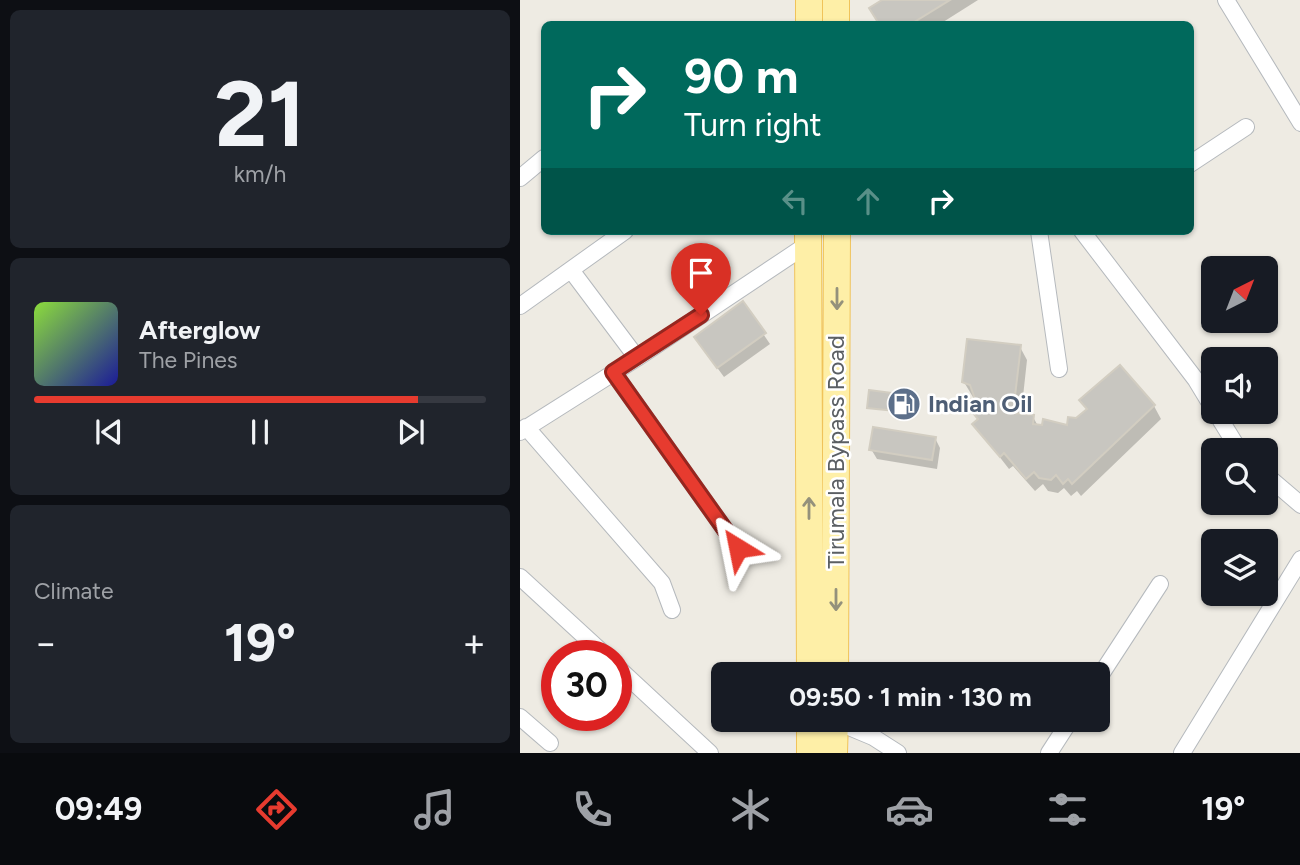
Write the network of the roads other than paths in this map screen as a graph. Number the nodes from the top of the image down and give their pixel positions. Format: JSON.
{"nodes":[{"id":1,"x":809,"y":0,"type":"edge"},
{"id":2,"x":1226,"y":0,"type":"edge"},
{"id":3,"x":809,"y":21,"type":"edge"},
{"id":4,"x":1300,"y":122,"type":"edge"},
{"id":5,"x":1246,"y":127,"type":"dead end"},
{"id":6,"x":541,"y":160,"type":"edge"},
{"id":7,"x":1194,"y":161,"type":"edge"},
{"id":8,"x":520,"y":178,"type":"edge"},
{"id":9,"x":619,"y":235,"type":"edge"},
{"id":10,"x":837,"y":235,"type":"edge"},
{"id":11,"x":1040,"y":235,"type":"edge"},
{"id":12,"x":1087,"y":235,"type":"edge"},
{"id":13,"x":808,"y":237,"type":"edge"},
{"id":14,"x":571,"y":270,"type":"junction"},
{"id":15,"x":520,"y":306,"type":"edge"},
{"id":16,"x":637,"y":358,"type":"junction"},
{"id":17,"x":1058,"y":369,"type":"dead end"},
{"id":18,"x":613,"y":372,"type":"junction"},
{"id":19,"x":1201,"y":388,"type":"edge"},
{"id":20,"x":523,"y":430,"type":"edge"},
{"id":21,"x":1278,"y":486,"type":"edge"},
{"id":22,"x":1300,"y":505,"type":"edge"},
{"id":23,"x":738,"y":548,"type":"dead end"},
{"id":24,"x":1300,"y":559,"type":"edge"},
{"id":25,"x":520,"y":576,"type":"edge"},
{"id":26,"x":1160,"y":584,"type":"dead end"},
{"id":27,"x":672,"y":610,"type":"dead end"},
{"id":28,"x":589,"y":640,"type":"edge"},
{"id":29,"x":809,"y":662,"type":"edge"},
{"id":30,"x":835,"y":662,"type":"edge"},
{"id":31,"x":1109,"y":662,"type":"edge"},
{"id":32,"x":632,"y":681,"type":"edge"},
{"id":33,"x":520,"y":717,"type":"edge"},
{"id":34,"x":810,"y":732,"type":"edge"},
{"id":35,"x":835,"y":732,"type":"edge"},
{"id":36,"x":859,"y":732,"type":"edge"},
{"id":37,"x":1063,"y":732,"type":"edge"},
{"id":38,"x":550,"y":743,"type":"dead end"},
{"id":39,"x":707,"y":752,"type":"edge"},
{"id":40,"x":810,"y":753,"type":"edge"},
{"id":41,"x":834,"y":753,"type":"edge"},
{"id":42,"x":898,"y":753,"type":"edge"},
{"id":43,"x":1049,"y":753,"type":"edge"},
{"id":44,"x":1182,"y":753,"type":"edge"}],
"edges":[{"from":1,"to":3,"type":"main road"},
{"from":2,"to":4,"type":"street"},
{"from":5,"to":7,"type":"street"},
{"from":6,"to":8,"type":"street"},
{"from":9,"to":14,"type":"street"},
{"from":10,"to":30,"type":"main road","name":"Tirumala Bypass Road","one_way":true},
{"from":11,"to":17,"type":"street"},
{"from":12,"to":19,"type":"street"},
{"from":13,"to":16,"type":"street"},
{"from":29,"to":13,"type":"main road","name":"Tirumala Bypass Road","one_way":true},
{"from":14,"to":15,"type":"street"},
{"from":14,"to":16,"type":"street"},
{"from":16,"to":18,"type":"street"},
{"from":18,"to":20,"type":"street"},
{"from":18,"to":23,"type":"street"},
{"from":20,"to":27,"type":"street"},
{"from":21,"to":22,"type":"street"},
{"from":24,"to":44,"type":"street"},
{"from":25,"to":28,"type":"street"},
{"from":26,"to":31,"type":"street"},
{"from":32,"to":39,"type":"street"},
{"from":33,"to":38,"type":"street"},
{"from":34,"to":40,"type":"main road"},
{"from":35,"to":41,"type":"main road"},
{"from":36,"to":42,"type":"street"},
{"from":37,"to":43,"type":"street"}]}
